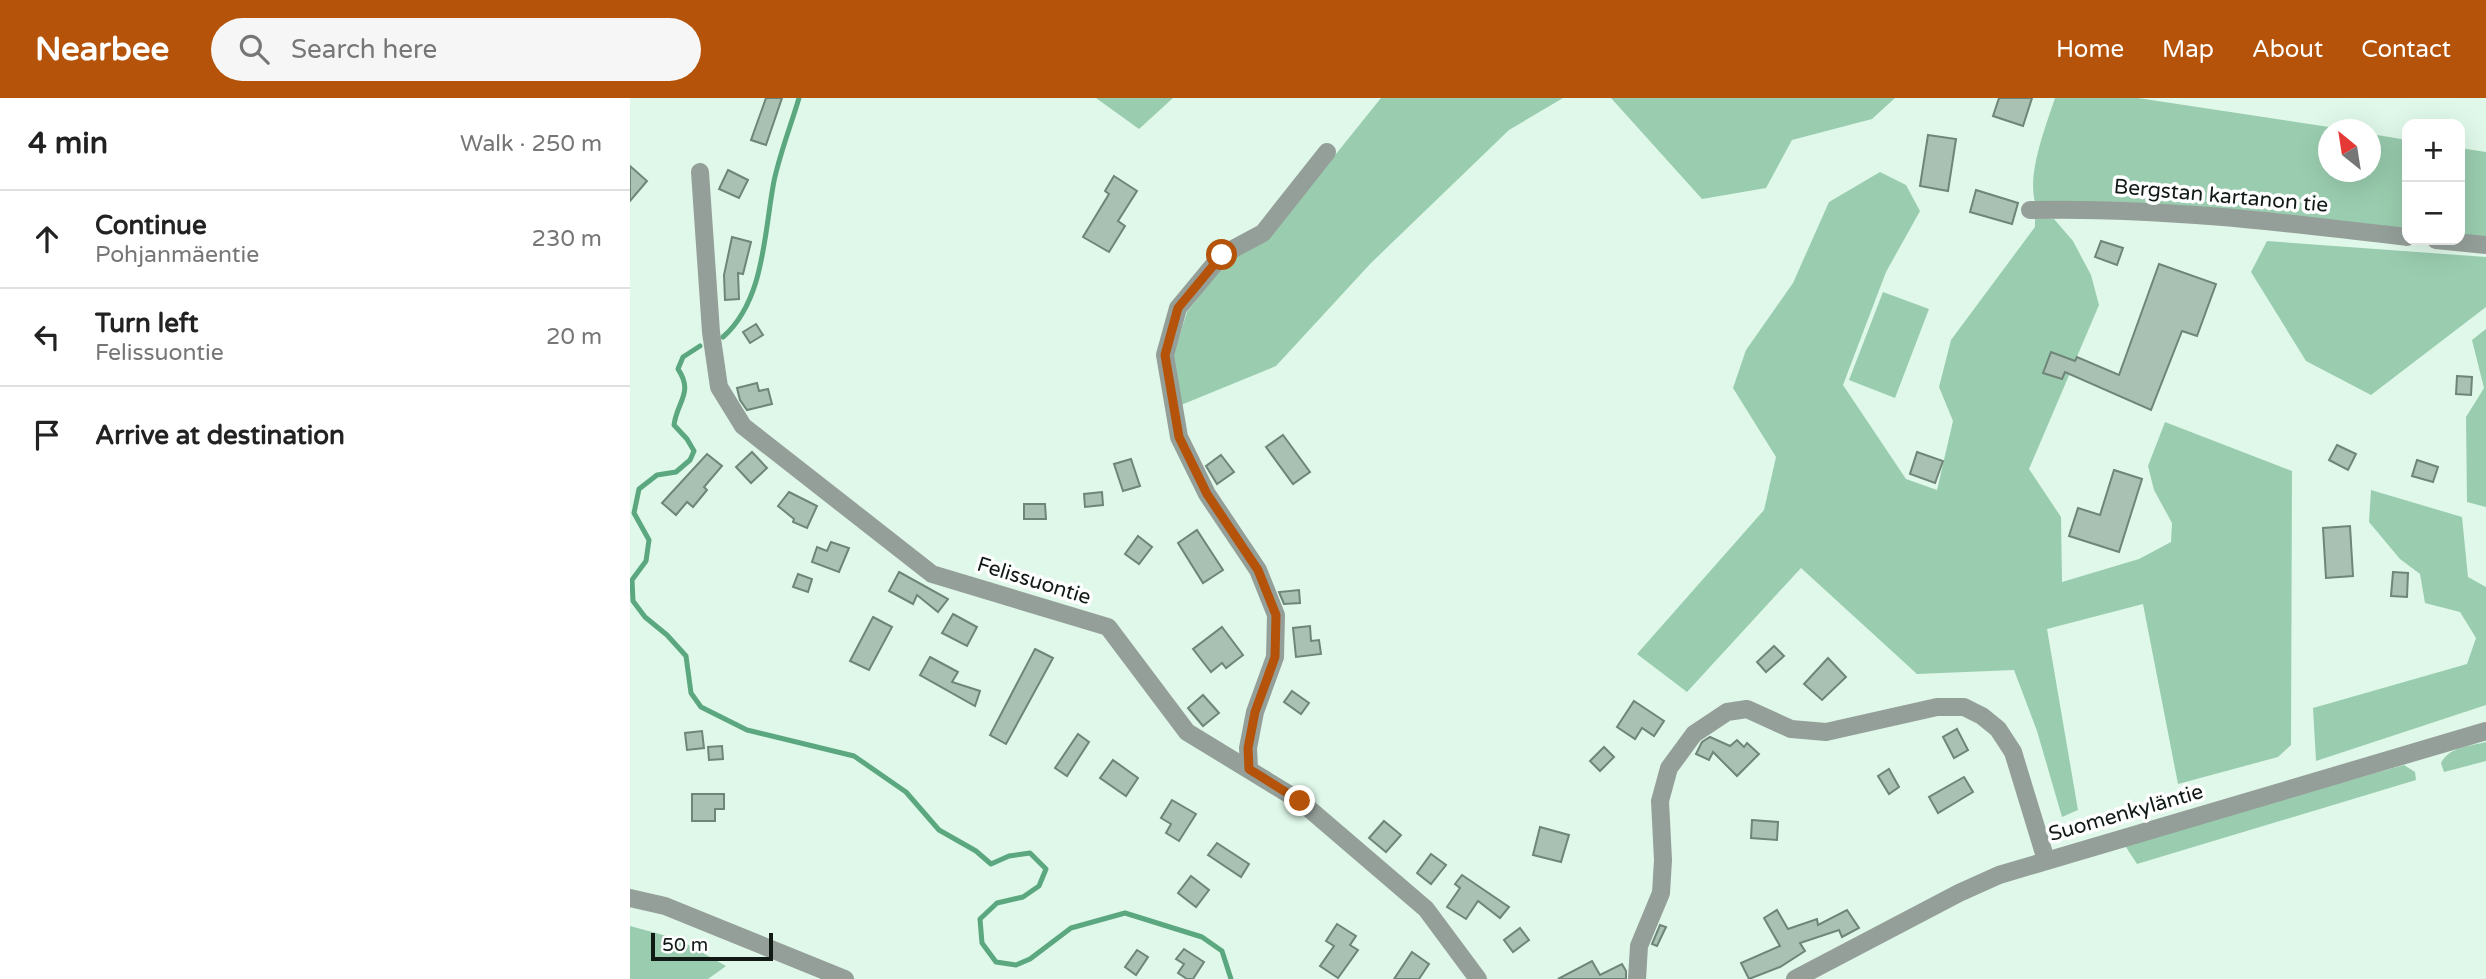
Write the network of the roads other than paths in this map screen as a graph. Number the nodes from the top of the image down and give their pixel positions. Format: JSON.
{"nodes":[{"id":1,"x":1327,"y":152,"type":"dead end"},
{"id":2,"x":700,"y":172,"type":"dead end"},
{"id":3,"x":2030,"y":210,"type":"dead end"},
{"id":4,"x":2402,"y":236,"type":"edge"},
{"id":5,"x":2465,"y":244,"type":"edge"},
{"id":6,"x":2486,"y":246,"type":"edge"},
{"id":7,"x":2486,"y":731,"type":"edge"},
{"id":8,"x":1249,"y":769,"type":"junction"},
{"id":9,"x":2046,"y":860,"type":"junction"},
{"id":10,"x":630,"y":898,"type":"edge"},
{"id":11,"x":845,"y":979,"type":"edge"},
{"id":12,"x":1478,"y":979,"type":"edge"},
{"id":13,"x":1637,"y":979,"type":"edge"},
{"id":14,"x":1795,"y":979,"type":"edge"}],
"edges":[{"from":1,"to":8,"type":"street"},
{"from":2,"to":8,"type":"street","name":"Felissuontie"},
{"from":3,"to":4,"type":"street","name":"Bergstan kartanon tie"},
{"from":5,"to":6,"type":"street"},
{"from":7,"to":9,"type":"street","name":"Suomenkyläntie"},
{"from":8,"to":12,"type":"street","name":"Felissuontie"},
{"from":9,"to":13,"type":"street"},
{"from":9,"to":14,"type":"street","name":"Suomenkyläntie"},
{"from":10,"to":11,"type":"street"}]}
